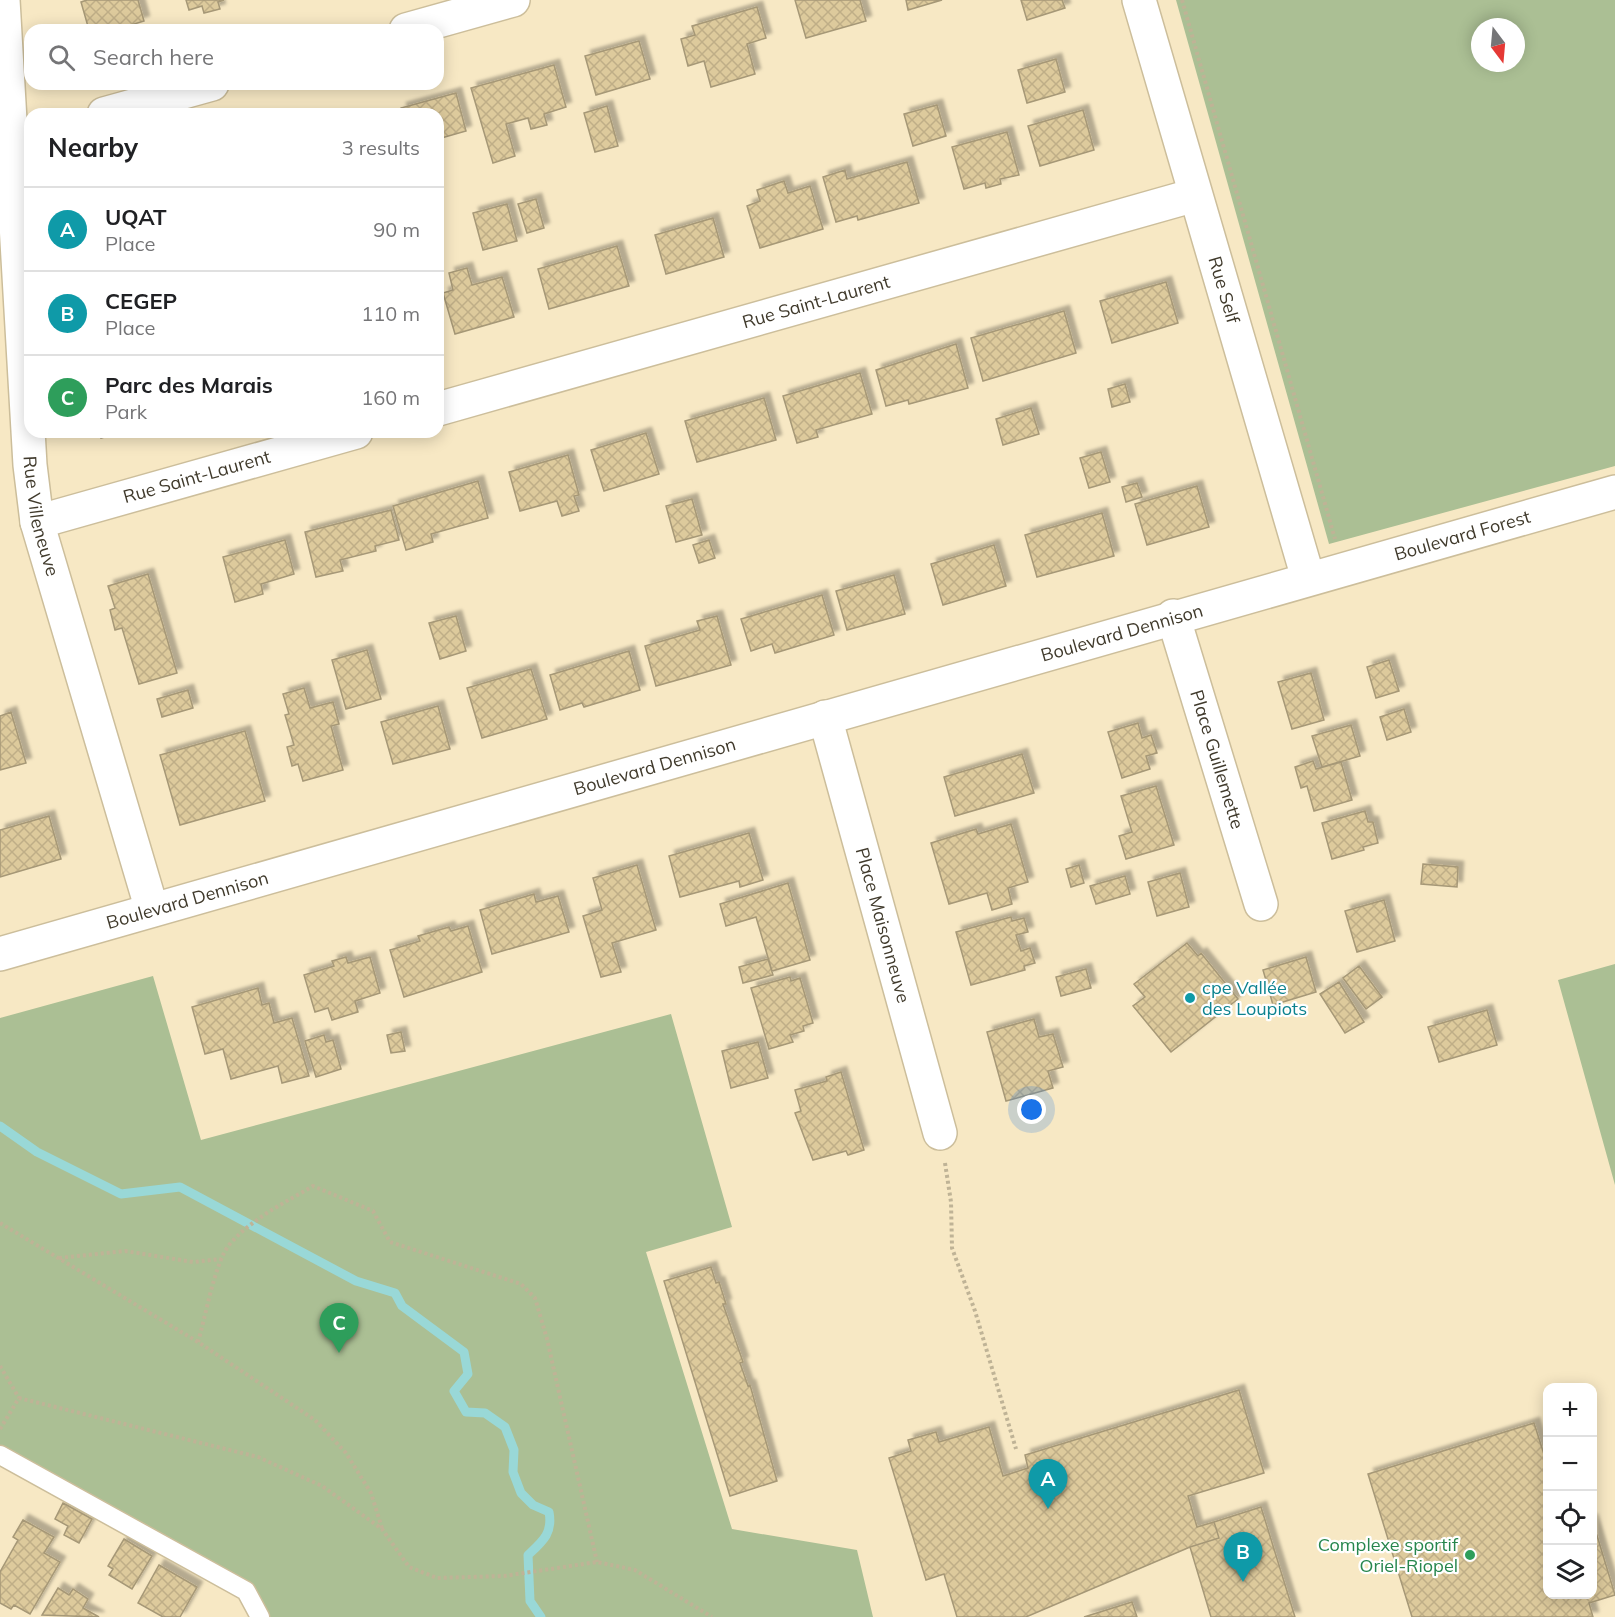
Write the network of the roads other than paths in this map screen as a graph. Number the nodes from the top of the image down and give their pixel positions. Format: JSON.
{"nodes":[{"id":1,"x":3,"y":0,"type":"edge"},
{"id":2,"x":513,"y":0,"type":"edge"},
{"id":3,"x":1139,"y":0,"type":"edge"},
{"id":4,"x":427,"y":24,"type":"edge"},
{"id":5,"x":190,"y":90,"type":"edge"},
{"id":6,"x":126,"y":108,"type":"edge"},
{"id":7,"x":20,"y":137,"type":"edge"},
{"id":8,"x":1195,"y":195,"type":"junction"},
{"id":9,"x":24,"y":268,"type":"edge"},
{"id":10,"x":444,"y":407,"type":"edge"},
{"id":11,"x":29,"y":438,"type":"edge"},
{"id":12,"x":335,"y":438,"type":"edge"},
{"id":13,"x":1615,"y":492,"type":"edge"},
{"id":14,"x":37,"y":522,"type":"junction"},
{"id":15,"x":1308,"y":578,"type":"junction"},
{"id":16,"x":1173,"y":616,"type":"junction"},
{"id":17,"x":825,"y":717,"type":"junction"},
{"id":18,"x":1261,"y":904,"type":"dead end"},
{"id":19,"x":152,"y":910,"type":"junction"},
{"id":20,"x":0,"y":954,"type":"edge"},
{"id":21,"x":940,"y":1133,"type":"road end"},
{"id":22,"x":0,"y":1455,"type":"edge"},
{"id":23,"x":260,"y":1617,"type":"edge"}],
"edges":[{"from":1,"to":7,"type":"street","name":"Rue Villeneuve"},
{"from":2,"to":4,"type":"street"},
{"from":3,"to":8,"type":"street","name":"Rue Self"},
{"from":5,"to":6,"type":"street"},
{"from":7,"to":9,"type":"street","name":"Rue Villeneuve"},
{"from":8,"to":10,"type":"street","name":"Rue Saint-Laurent"},
{"from":8,"to":15,"type":"street","name":"Rue Self"},
{"from":11,"to":14,"type":"street","name":"Rue Villeneuve"},
{"from":12,"to":14,"type":"street","name":"Rue Saint-Laurent"},
{"from":13,"to":15,"type":"street","name":"Boulevard Forest"},
{"from":14,"to":19,"type":"street","name":"Rue Villeneuve"},
{"from":15,"to":16,"type":"street","name":"Boulevard Dennison"},
{"from":16,"to":17,"type":"street","name":"Boulevard Dennison"},
{"from":16,"to":18,"type":"street","name":"Place Guillemette"},
{"from":17,"to":19,"type":"street","name":"Boulevard Dennison"},
{"from":17,"to":21,"type":"street","name":"Place Maisonneuve"},
{"from":19,"to":20,"type":"street","name":"Boulevard Dennison"},
{"from":22,"to":23,"type":"lane"}]}
